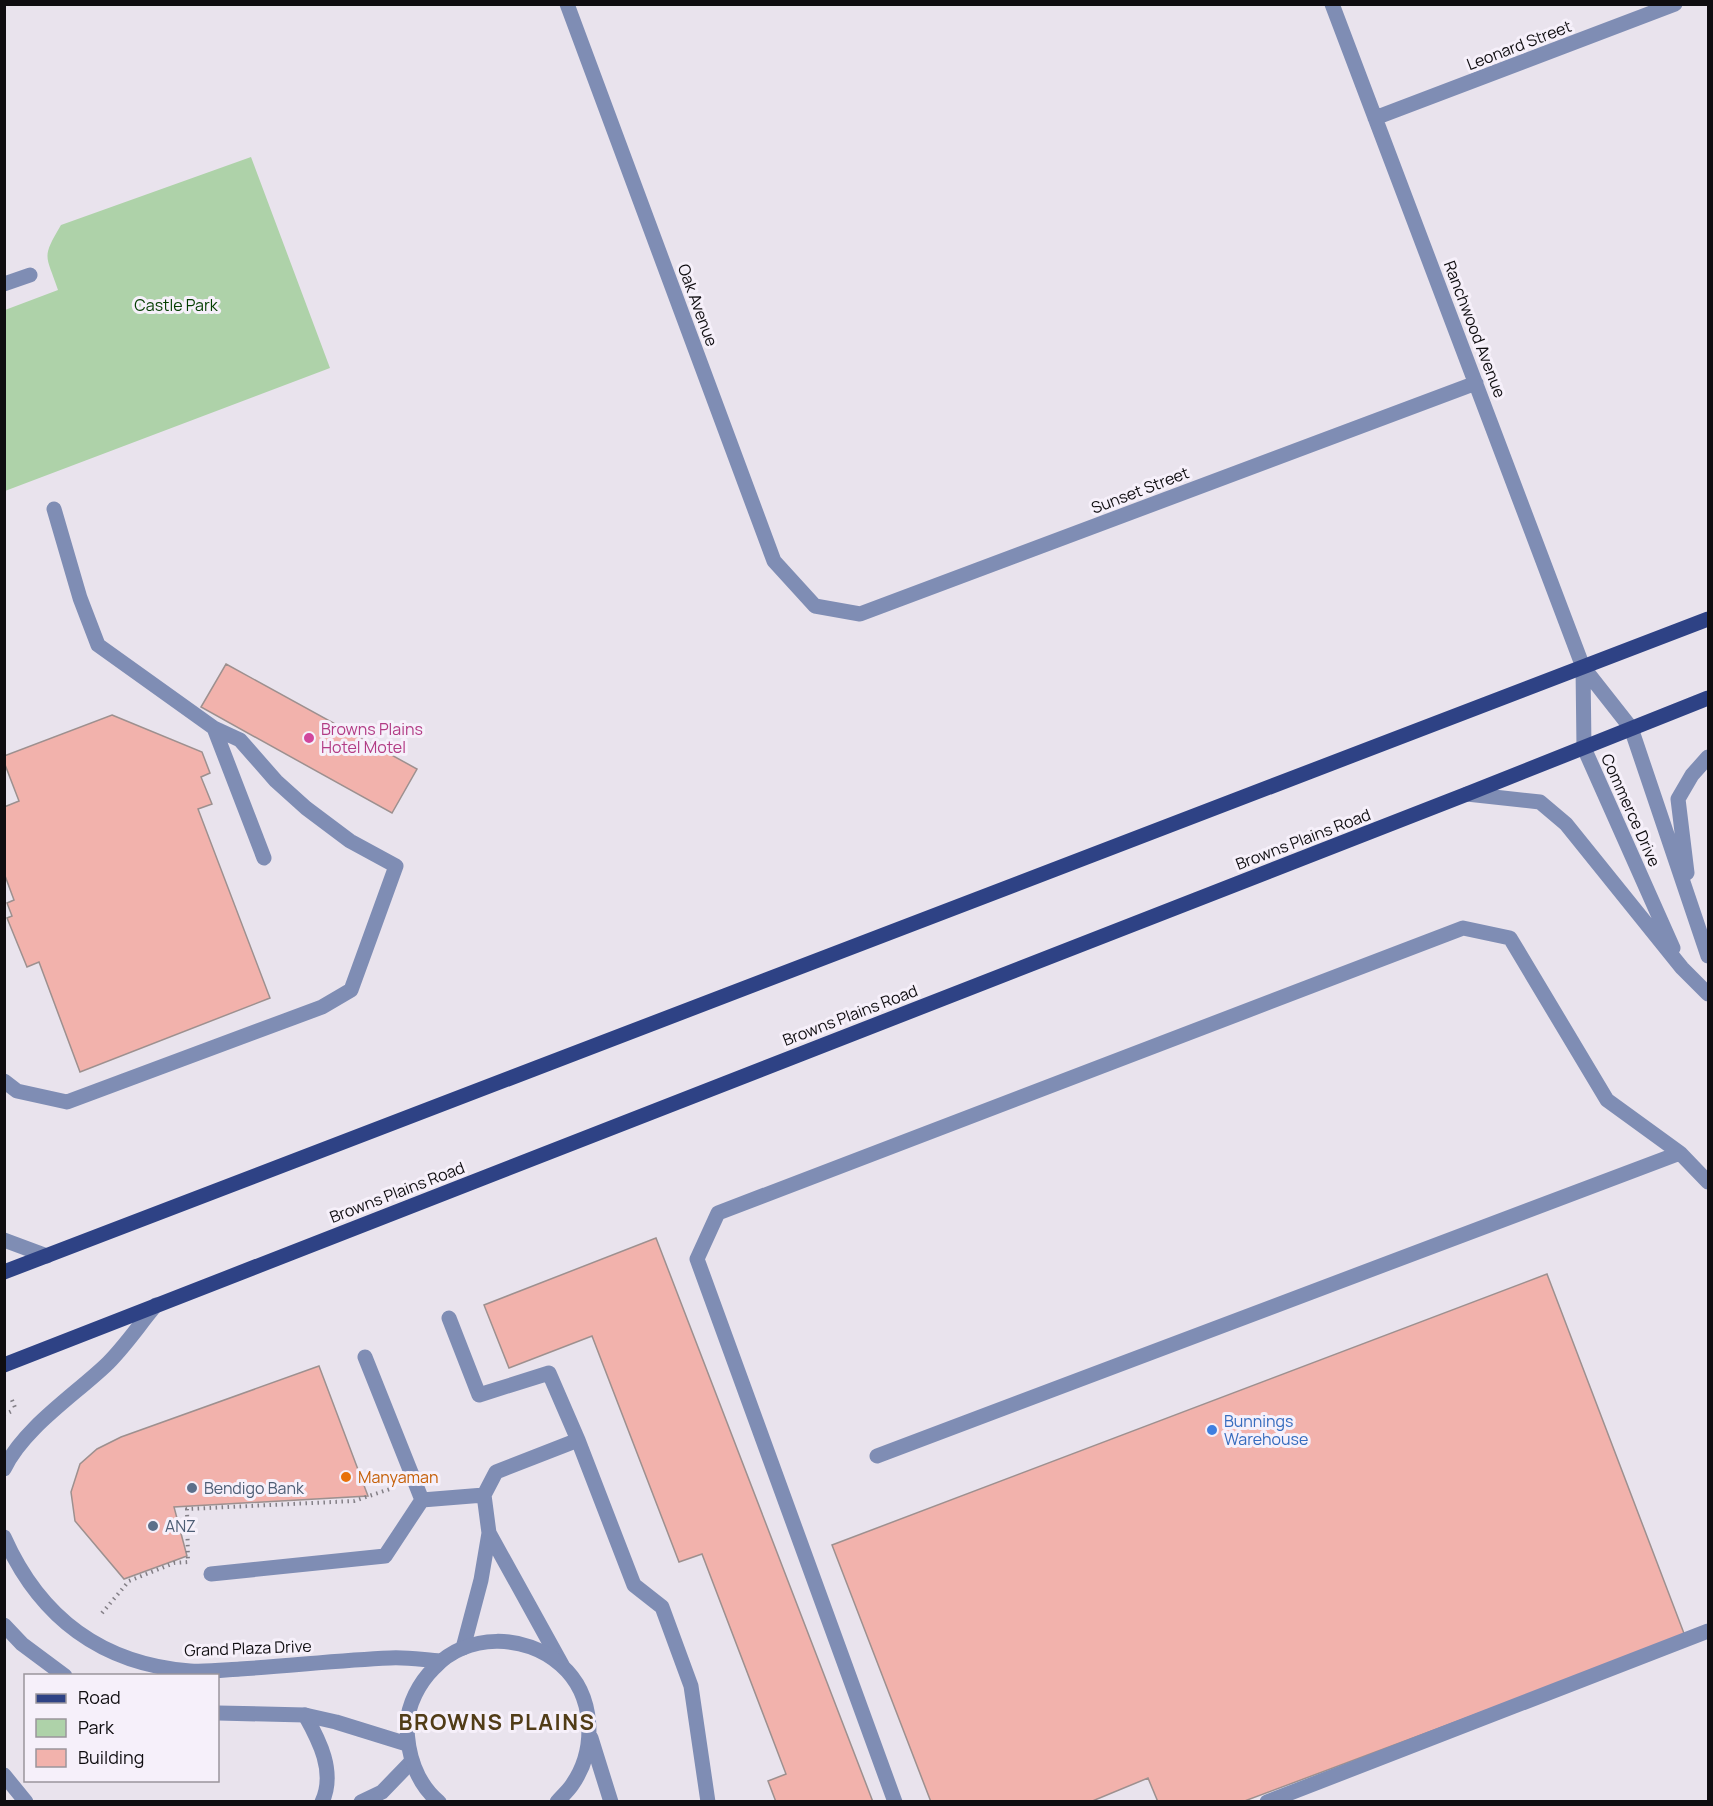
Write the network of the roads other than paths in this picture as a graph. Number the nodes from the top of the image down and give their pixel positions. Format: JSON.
{"nodes":[{"id":1,"x":567,"y":4,"type":"edge"},
{"id":2,"x":1332,"y":4,"type":"edge"},
{"id":3,"x":1675,"y":4,"type":"edge"},
{"id":4,"x":1375,"y":118,"type":"junction"},
{"id":5,"x":30,"y":274,"type":"dead end"},
{"id":6,"x":4,"y":284,"type":"edge"},
{"id":7,"x":1476,"y":383,"type":"junction"},
{"id":8,"x":54,"y":509,"type":"dead end"},
{"id":9,"x":815,"y":606,"type":"joint"},
{"id":10,"x":1708,"y":619,"type":"edge"},
{"id":11,"x":1583,"y":667,"type":"junction"},
{"id":12,"x":1708,"y":698,"type":"edge"},
{"id":13,"x":214,"y":728,"type":"junction"},
{"id":14,"x":1631,"y":728,"type":"junction"},
{"id":15,"x":1584,"y":748,"type":"junction"},
{"id":16,"x":1708,"y":757,"type":"edge"},
{"id":17,"x":1467,"y":794,"type":"junction"},
{"id":18,"x":264,"y":858,"type":"dead end"},
{"id":19,"x":1690,"y":902,"type":"junction"},
{"id":20,"x":1708,"y":956,"type":"edge"},
{"id":21,"x":1682,"y":968,"type":"junction"},
{"id":22,"x":1708,"y":994,"type":"edge"},
{"id":23,"x":4,"y":1081,"type":"edge"},
{"id":24,"x":1680,"y":1153,"type":"junction"},
{"id":25,"x":1708,"y":1182,"type":"edge"},
{"id":26,"x":4,"y":1240,"type":"edge"},
{"id":27,"x":47,"y":1256,"type":"junction"},
{"id":28,"x":4,"y":1272,"type":"edge"},
{"id":29,"x":156,"y":1305,"type":"junction"},
{"id":30,"x":449,"y":1318,"type":"dead end"},
{"id":31,"x":365,"y":1357,"type":"dead end"},
{"id":32,"x":4,"y":1365,"type":"edge"},
{"id":33,"x":578,"y":1440,"type":"junction"},
{"id":34,"x":877,"y":1456,"type":"dead end"},
{"id":35,"x":4,"y":1469,"type":"edge"},
{"id":36,"x":484,"y":1495,"type":"junction"},
{"id":37,"x":422,"y":1500,"type":"junction"},
{"id":38,"x":489,"y":1533,"type":"junction"},
{"id":39,"x":4,"y":1537,"type":"edge"},
{"id":40,"x":211,"y":1574,"type":"dead end"},
{"id":41,"x":4,"y":1624,"type":"edge"},
{"id":42,"x":1708,"y":1631,"type":"edge"},
{"id":43,"x":463,"y":1648,"type":"junction"},
{"id":44,"x":441,"y":1661,"type":"junction"},
{"id":45,"x":562,"y":1665,"type":"junction"},
{"id":46,"x":61,"y":1674,"type":"edge"},
{"id":47,"x":219,"y":1713,"type":"edge"},
{"id":48,"x":305,"y":1715,"type":"junction"},
{"id":49,"x":590,"y":1736,"type":"junction"},
{"id":50,"x":408,"y":1744,"type":"junction"},
{"id":51,"x":412,"y":1761,"type":"junction"},
{"id":52,"x":4,"y":1775,"type":"edge"},
{"id":53,"x":26,"y":1802,"type":"edge"},
{"id":54,"x":321,"y":1802,"type":"edge"},
{"id":55,"x":361,"y":1802,"type":"edge"},
{"id":56,"x":439,"y":1802,"type":"edge"},
{"id":57,"x":556,"y":1802,"type":"edge"},
{"id":58,"x":610,"y":1802,"type":"edge"},
{"id":59,"x":708,"y":1802,"type":"edge"},
{"id":60,"x":895,"y":1802,"type":"edge"},
{"id":61,"x":1267,"y":1802,"type":"edge"}],
"edges":[{"from":1,"to":9,"type":"street","name":"Oak Avenue"},
{"from":2,"to":4,"type":"street","name":"Ranchwood Avenue"},
{"from":3,"to":4,"type":"street","name":"Leonard Street"},
{"from":4,"to":7,"type":"street","name":"Ranchwood Avenue"},
{"from":5,"to":6,"type":"street"},
{"from":7,"to":9,"type":"street","name":"Sunset Street"},
{"from":7,"to":11,"type":"street","name":"Ranchwood Avenue"},
{"from":8,"to":13,"type":"street"},
{"from":10,"to":11,"type":"main road"},
{"from":11,"to":14,"type":"street","name":"Commerce Drive"},
{"from":11,"to":15,"type":"street","name":"Commerce Drive"},
{"from":11,"to":27,"type":"main road"},
{"from":12,"to":14,"type":"main road","name":"Browns Plains Road"},
{"from":13,"to":18,"type":"street"},
{"from":13,"to":23,"type":"street"},
{"from":14,"to":15,"type":"main road","name":"Browns Plains Road"},
{"from":14,"to":19,"type":"street","name":"Commerce Drive"},
{"from":15,"to":17,"type":"main road","name":"Browns Plains Road"},
{"from":15,"to":21,"type":"street","name":"Commerce Drive"},
{"from":16,"to":19,"type":"street","name":"Commerce Drive"},
{"from":17,"to":21,"type":"street","name":"Commerce Drive"},
{"from":17,"to":29,"type":"main road","name":"Browns Plains Road"},
{"from":19,"to":20,"type":"street","name":"Commerce Drive"},
{"from":21,"to":22,"type":"street","name":"Commerce Drive"},
{"from":24,"to":25,"type":"street"},
{"from":24,"to":34,"type":"street"},
{"from":24,"to":60,"type":"street"},
{"from":26,"to":27,"type":"street"},
{"from":27,"to":28,"type":"main road"},
{"from":29,"to":32,"type":"main road","name":"Browns Plains Road"},
{"from":29,"to":35,"type":"street"},
{"from":30,"to":33,"type":"street"},
{"from":31,"to":37,"type":"street"},
{"from":33,"to":36,"type":"street"},
{"from":33,"to":59,"type":"street"},
{"from":36,"to":37,"type":"street"},
{"from":36,"to":38,"type":"street"},
{"from":37,"to":40,"type":"street"},
{"from":38,"to":43,"type":"street"},
{"from":38,"to":45,"type":"street"},
{"from":39,"to":44,"type":"street","name":"Grand Plaza Drive"},
{"from":41,"to":46,"type":"street"},
{"from":42,"to":61,"type":"street"},
{"from":43,"to":44,"type":"street"},
{"from":43,"to":45,"type":"street"},
{"from":44,"to":50,"type":"street"},
{"from":45,"to":49,"type":"street"},
{"from":47,"to":48,"type":"street"},
{"from":48,"to":50,"type":"street"},
{"from":48,"to":54,"type":"street"},
{"from":49,"to":57,"type":"street"},
{"from":49,"to":58,"type":"street"},
{"from":50,"to":51,"type":"street"},
{"from":51,"to":55,"type":"street"},
{"from":51,"to":56,"type":"street"},
{"from":52,"to":53,"type":"street"}]}
